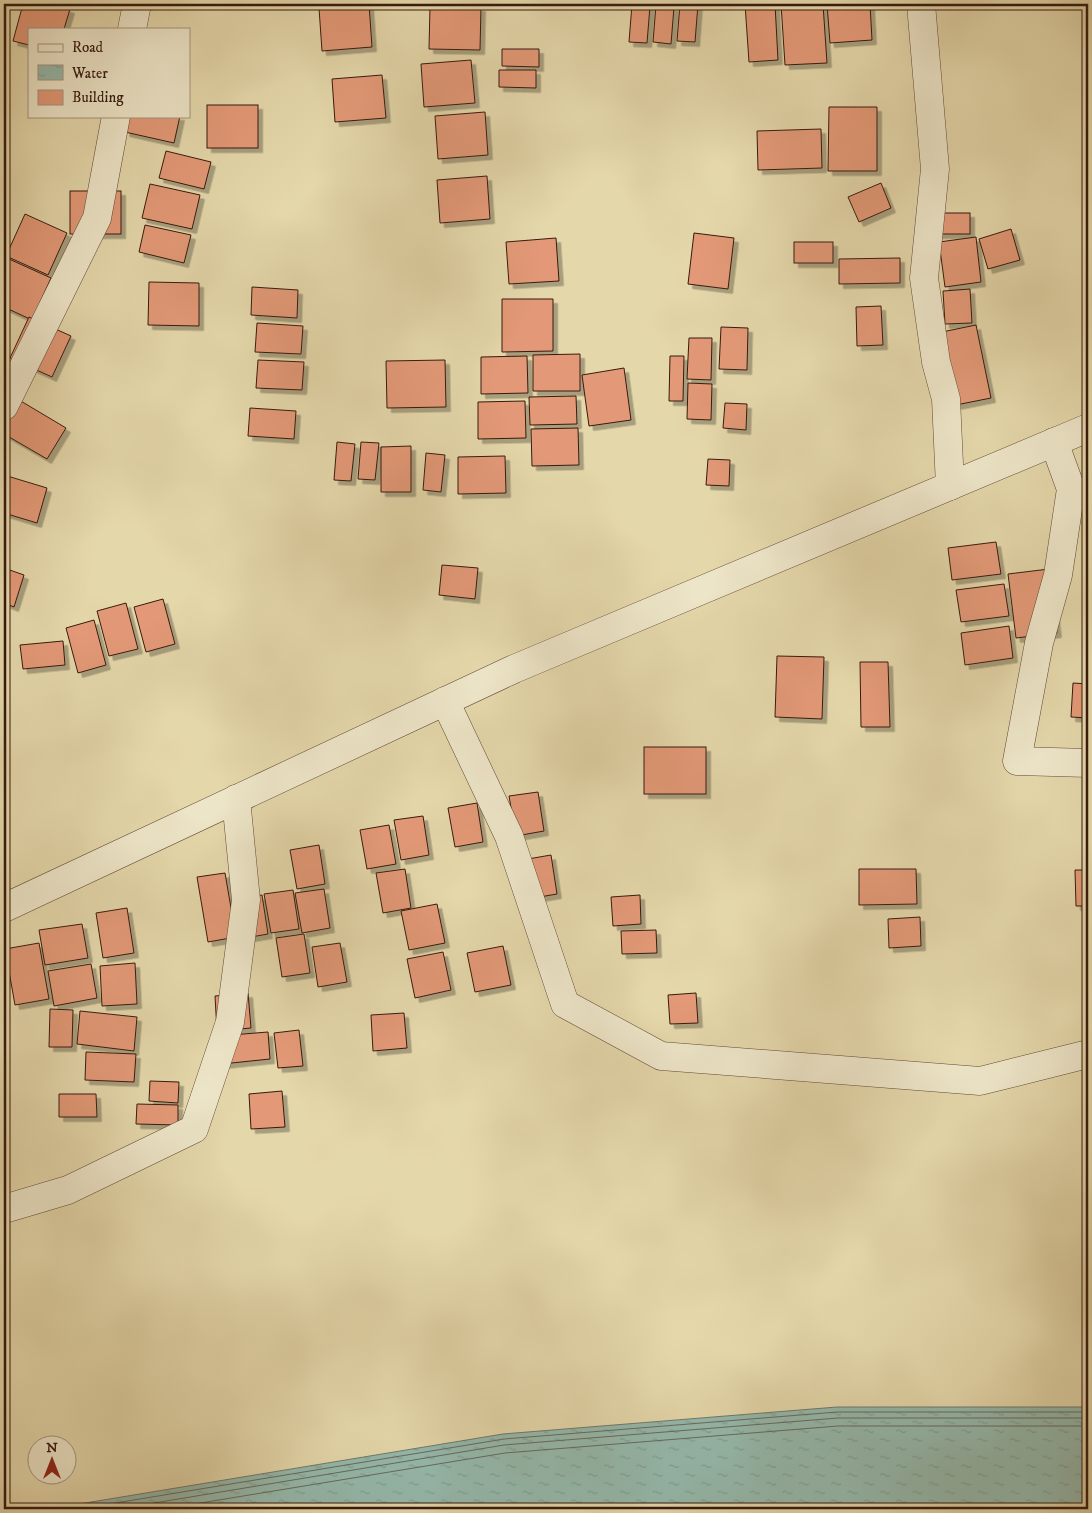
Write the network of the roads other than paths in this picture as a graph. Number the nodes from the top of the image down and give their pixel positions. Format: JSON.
{"nodes":[{"id":1,"x":136,"y":4,"type":"edge"},
{"id":2,"x":921,"y":4,"type":"edge"},
{"id":3,"x":132,"y":28,"type":"edge"},
{"id":4,"x":116,"y":118,"type":"edge"},
{"id":5,"x":4,"y":406,"type":"edge"},
{"id":6,"x":1088,"y":428,"type":"edge"},
{"id":7,"x":1054,"y":442,"type":"junction"},
{"id":8,"x":950,"y":486,"type":"junction"},
{"id":9,"x":445,"y":701,"type":"junction"},
{"id":10,"x":1088,"y":763,"type":"edge"},
{"id":11,"x":236,"y":799,"type":"junction"},
{"id":12,"x":4,"y":908,"type":"edge"},
{"id":13,"x":1088,"y":1054,"type":"edge"},
{"id":14,"x":4,"y":1209,"type":"edge"}],
"edges":[{"from":1,"to":3,"type":"street"},
{"from":2,"to":8,"type":"street"},
{"from":4,"to":5,"type":"street"},
{"from":6,"to":7,"type":"street"},
{"from":7,"to":8,"type":"street"},
{"from":7,"to":10,"type":"street"},
{"from":8,"to":9,"type":"street"},
{"from":9,"to":11,"type":"street"},
{"from":9,"to":13,"type":"street"},
{"from":11,"to":12,"type":"street"},
{"from":11,"to":14,"type":"street"}]}
